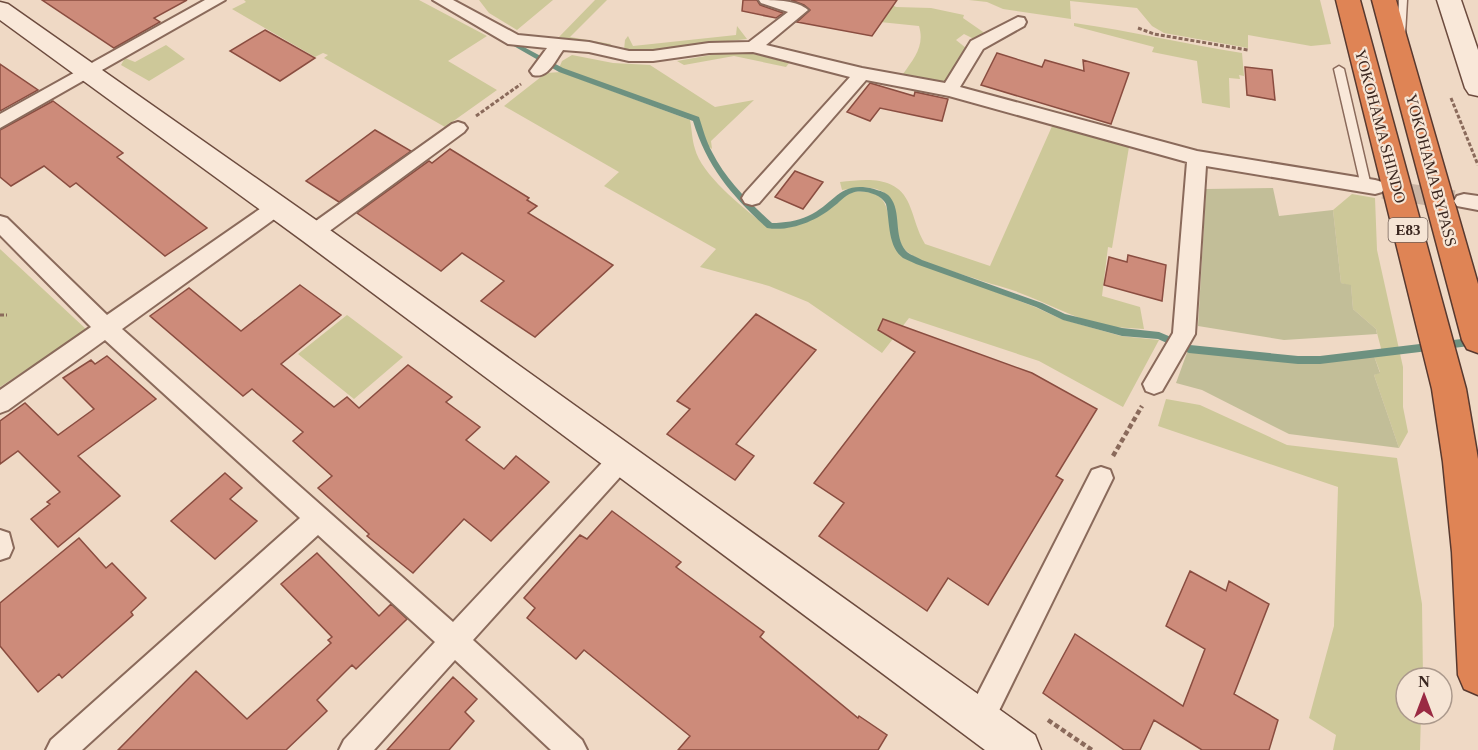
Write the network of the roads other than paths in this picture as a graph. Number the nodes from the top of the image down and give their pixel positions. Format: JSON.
{"nodes":[{"id":1,"x":216,"y":0,"type":"edge"},
{"id":2,"x":441,"y":0,"type":"edge"},
{"id":3,"x":465,"y":0,"type":"edge"},
{"id":4,"x":768,"y":0,"type":"edge"},
{"id":5,"x":1348,"y":0,"type":"edge"},
{"id":6,"x":1384,"y":0,"type":"edge"},
{"id":7,"x":1403,"y":0,"type":"edge"},
{"id":8,"x":1449,"y":0,"type":"edge"},
{"id":9,"x":806,"y":5,"type":"edge"},
{"id":10,"x":0,"y":9,"type":"edge"},
{"id":11,"x":474,"y":19,"type":"junction"},
{"id":12,"x":1018,"y":22,"type":"dead end"},
{"id":13,"x":559,"y":44,"type":"junction"},
{"id":14,"x":753,"y":47,"type":"junction"},
{"id":15,"x":1400,"y":53,"type":"junction"},
{"id":16,"x":1339,"y":69,"type":"dead end"},
{"id":17,"x":539,"y":71,"type":"road end"},
{"id":18,"x":88,"y":73,"type":"junction"},
{"id":19,"x":862,"y":75,"type":"junction"},
{"id":20,"x":1478,"y":88,"type":"edge"},
{"id":21,"x":950,"y":90,"type":"junction"},
{"id":22,"x":0,"y":122,"type":"edge"},
{"id":23,"x":459,"y":129,"type":"road end"},
{"id":24,"x":1197,"y":158,"type":"junction"},
{"id":25,"x":1371,"y":187,"type":"joint"},
{"id":26,"x":752,"y":198,"type":"dead end"},
{"id":27,"x":277,"y":207,"type":"junction"},
{"id":28,"x":0,"y":223,"type":"edge"},
{"id":29,"x":313,"y":233,"type":"junction"},
{"id":30,"x":105,"y":327,"type":"junction"},
{"id":31,"x":1478,"y":340,"type":"edge"},
{"id":32,"x":1154,"y":384,"type":"road end"},
{"id":33,"x":0,"y":403,"type":"edge"},
{"id":34,"x":622,"y":458,"type":"junction"},
{"id":35,"x":1101,"y":478,"type":"road end"},
{"id":36,"x":318,"y":518,"type":"junction"},
{"id":37,"x":0,"y":542,"type":"edge"},
{"id":38,"x":0,"y":548,"type":"edge"},
{"id":39,"x":454,"y":641,"type":"junction"},
{"id":40,"x":1478,"y":675,"type":"edge"},
{"id":41,"x":980,"y":720,"type":"junction"},
{"id":42,"x":356,"y":749,"type":"edge"},
{"id":43,"x":61,"y":750,"type":"edge"},
{"id":44,"x":572,"y":750,"type":"edge"},
{"id":45,"x":1020,"y":750,"type":"edge"}],
"edges":[{"from":1,"to":18,"type":"street"},
{"from":2,"to":11,"type":"street"},
{"from":3,"to":11,"type":"street"},
{"from":4,"to":9,"type":"street"},
{"from":5,"to":40,"type":"highway","name":"YOKOHAMA SHINDO","number":"E83"},
{"from":6,"to":15,"type":"highway","name":"YOKOHAMA BYPASS","number":"E83"},
{"from":7,"to":15,"type":"lane"},
{"from":8,"to":20,"type":"street"},
{"from":9,"to":14,"type":"street"},
{"from":10,"to":18,"type":"street"},
{"from":11,"to":13,"type":"street"},
{"from":12,"to":21,"type":"street"},
{"from":13,"to":14,"type":"street"},
{"from":13,"to":17,"type":"street"},
{"from":14,"to":19,"type":"street"},
{"from":15,"to":31,"type":"highway","name":"YOKOHAMA BYPASS","number":"E83"},
{"from":16,"to":25,"type":"lane"},
{"from":18,"to":22,"type":"street"},
{"from":18,"to":27,"type":"street"},
{"from":19,"to":21,"type":"street"},
{"from":19,"to":26,"type":"street"},
{"from":21,"to":24,"type":"street"},
{"from":23,"to":29,"type":"street"},
{"from":24,"to":25,"type":"street"},
{"from":24,"to":32,"type":"street"},
{"from":27,"to":29,"type":"street"},
{"from":27,"to":30,"type":"street"},
{"from":28,"to":30,"type":"street"},
{"from":29,"to":34,"type":"street"},
{"from":30,"to":33,"type":"street"},
{"from":30,"to":36,"type":"street"},
{"from":34,"to":39,"type":"street"},
{"from":34,"to":41,"type":"street"},
{"from":35,"to":41,"type":"street"},
{"from":36,"to":39,"type":"street"},
{"from":36,"to":43,"type":"street"},
{"from":37,"to":38,"type":"street"},
{"from":39,"to":42,"type":"street"},
{"from":39,"to":44,"type":"street"},
{"from":41,"to":45,"type":"street"}]}
